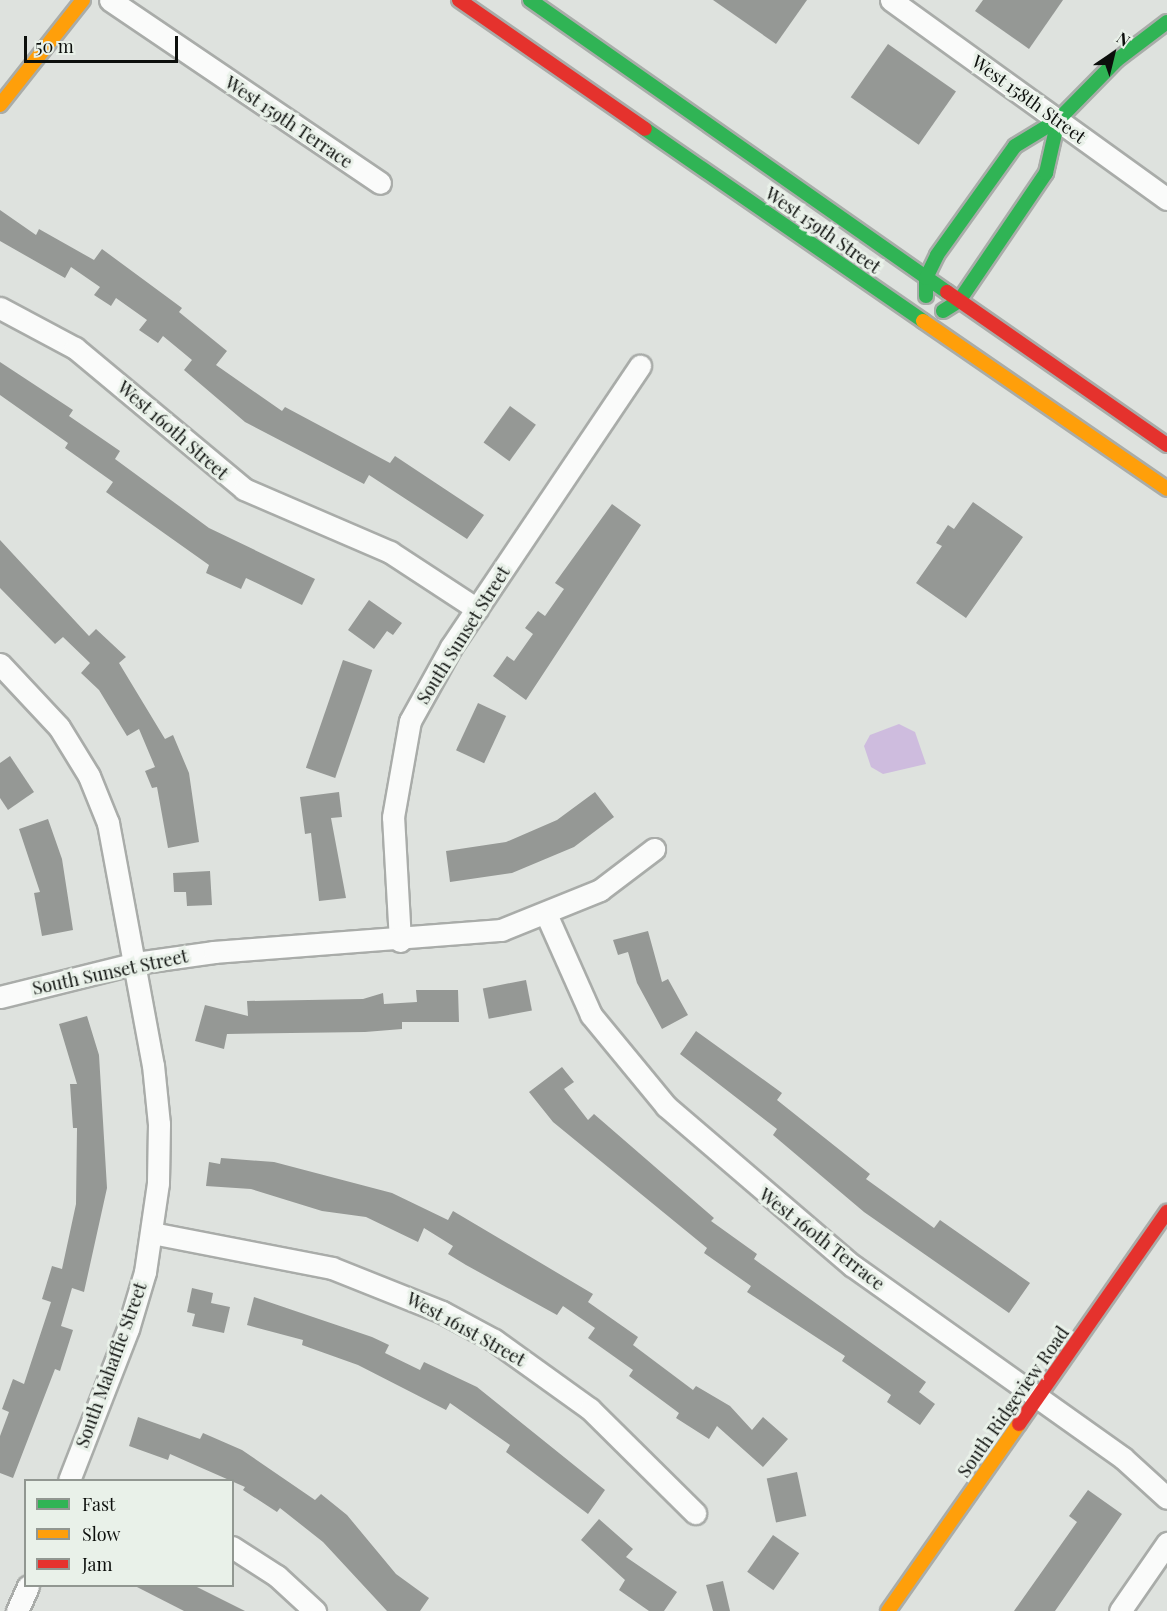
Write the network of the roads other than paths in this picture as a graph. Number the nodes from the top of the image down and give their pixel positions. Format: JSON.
{"nodes":[{"id":1,"x":83,"y":0,"type":"edge"},
{"id":2,"x":110,"y":0,"type":"edge"},
{"id":3,"x":459,"y":0,"type":"edge"},
{"id":4,"x":530,"y":0,"type":"edge"},
{"id":5,"x":891,"y":0,"type":"edge"},
{"id":6,"x":1167,"y":22,"type":"edge"},
{"id":7,"x":0,"y":105,"type":"edge"},
{"id":8,"x":1058,"y":120,"type":"junction"},
{"id":9,"x":380,"y":183,"type":"dead end"},
{"id":10,"x":1167,"y":199,"type":"edge"},
{"id":11,"x":926,"y":278,"type":"junction"},
{"id":12,"x":959,"y":301,"type":"junction"},
{"id":13,"x":0,"y":308,"type":"edge"},
{"id":14,"x":926,"y":323,"type":"junction"},
{"id":15,"x":640,"y":366,"type":"dead end"},
{"id":16,"x":1167,"y":445,"type":"edge"},
{"id":17,"x":1167,"y":489,"type":"edge"},
{"id":18,"x":477,"y":609,"type":"junction"},
{"id":19,"x":0,"y":664,"type":"edge"},
{"id":20,"x":654,"y":849,"type":"dead end"},
{"id":21,"x":547,"y":916,"type":"junction"},
{"id":22,"x":400,"y":940,"type":"junction"},
{"id":23,"x":136,"y":963,"type":"junction"},
{"id":24,"x":0,"y":997,"type":"edge"},
{"id":25,"x":1167,"y":1212,"type":"edge"},
{"id":26,"x":152,"y":1233,"type":"junction"},
{"id":27,"x":1038,"y":1398,"type":"junction"},
{"id":28,"x":70,"y":1479,"type":"edge"},
{"id":29,"x":1167,"y":1498,"type":"edge"},
{"id":30,"x":696,"y":1513,"type":"dead end"},
{"id":31,"x":1167,"y":1543,"type":"edge"},
{"id":32,"x":234,"y":1548,"type":"edge"},
{"id":33,"x":28,"y":1587,"type":"edge"},
{"id":34,"x":17,"y":1611,"type":"edge"},
{"id":35,"x":315,"y":1611,"type":"edge"},
{"id":36,"x":888,"y":1611,"type":"edge"},
{"id":37,"x":1120,"y":1611,"type":"edge"}],
"edges":[{"from":1,"to":7,"type":"main road"},
{"from":2,"to":9,"type":"street","name":"West 159th Terrace"},
{"from":3,"to":14,"type":"main road","name":"West 159th Street"},
{"from":4,"to":11,"type":"main road","name":"West 159th Street"},
{"from":5,"to":8,"type":"street","name":"West 158th Street"},
{"from":6,"to":8,"type":"main road"},
{"from":8,"to":10,"type":"street","name":"West 158th Street"},
{"from":8,"to":11,"type":"main road"},
{"from":8,"to":12,"type":"main road"},
{"from":11,"to":12,"type":"main road","name":"West 159th Street"},
{"from":11,"to":14,"type":"main road"},
{"from":12,"to":14,"type":"main road"},
{"from":12,"to":16,"type":"main road","name":"West 159th Street"},
{"from":13,"to":18,"type":"street","name":"West 160th Street"},
{"from":14,"to":17,"type":"main road","name":"West 159th Street"},
{"from":15,"to":18,"type":"street","name":"South Sunset Street"},
{"from":18,"to":22,"type":"street","name":"South Sunset Street"},
{"from":19,"to":23,"type":"street"},
{"from":20,"to":21,"type":"street","name":"South Sunset Street"},
{"from":21,"to":22,"type":"street","name":"South Sunset Street"},
{"from":21,"to":27,"type":"street","name":"West 160th Terrace"},
{"from":22,"to":23,"type":"street","name":"South Sunset Street"},
{"from":23,"to":24,"type":"street","name":"South Sunset Street"},
{"from":23,"to":26,"type":"street","name":"South Mahaffie Street"},
{"from":25,"to":27,"type":"main road","name":"South Ridgeview Road"},
{"from":26,"to":28,"type":"street","name":"South Mahaffie Street"},
{"from":26,"to":30,"type":"street","name":"West 161st Street"},
{"from":27,"to":29,"type":"street","name":"West 160th Terrace"},
{"from":27,"to":36,"type":"main road","name":"South Ridgeview Road"},
{"from":31,"to":37,"type":"street"},
{"from":32,"to":35,"type":"street"},
{"from":33,"to":34,"type":"street"}]}
